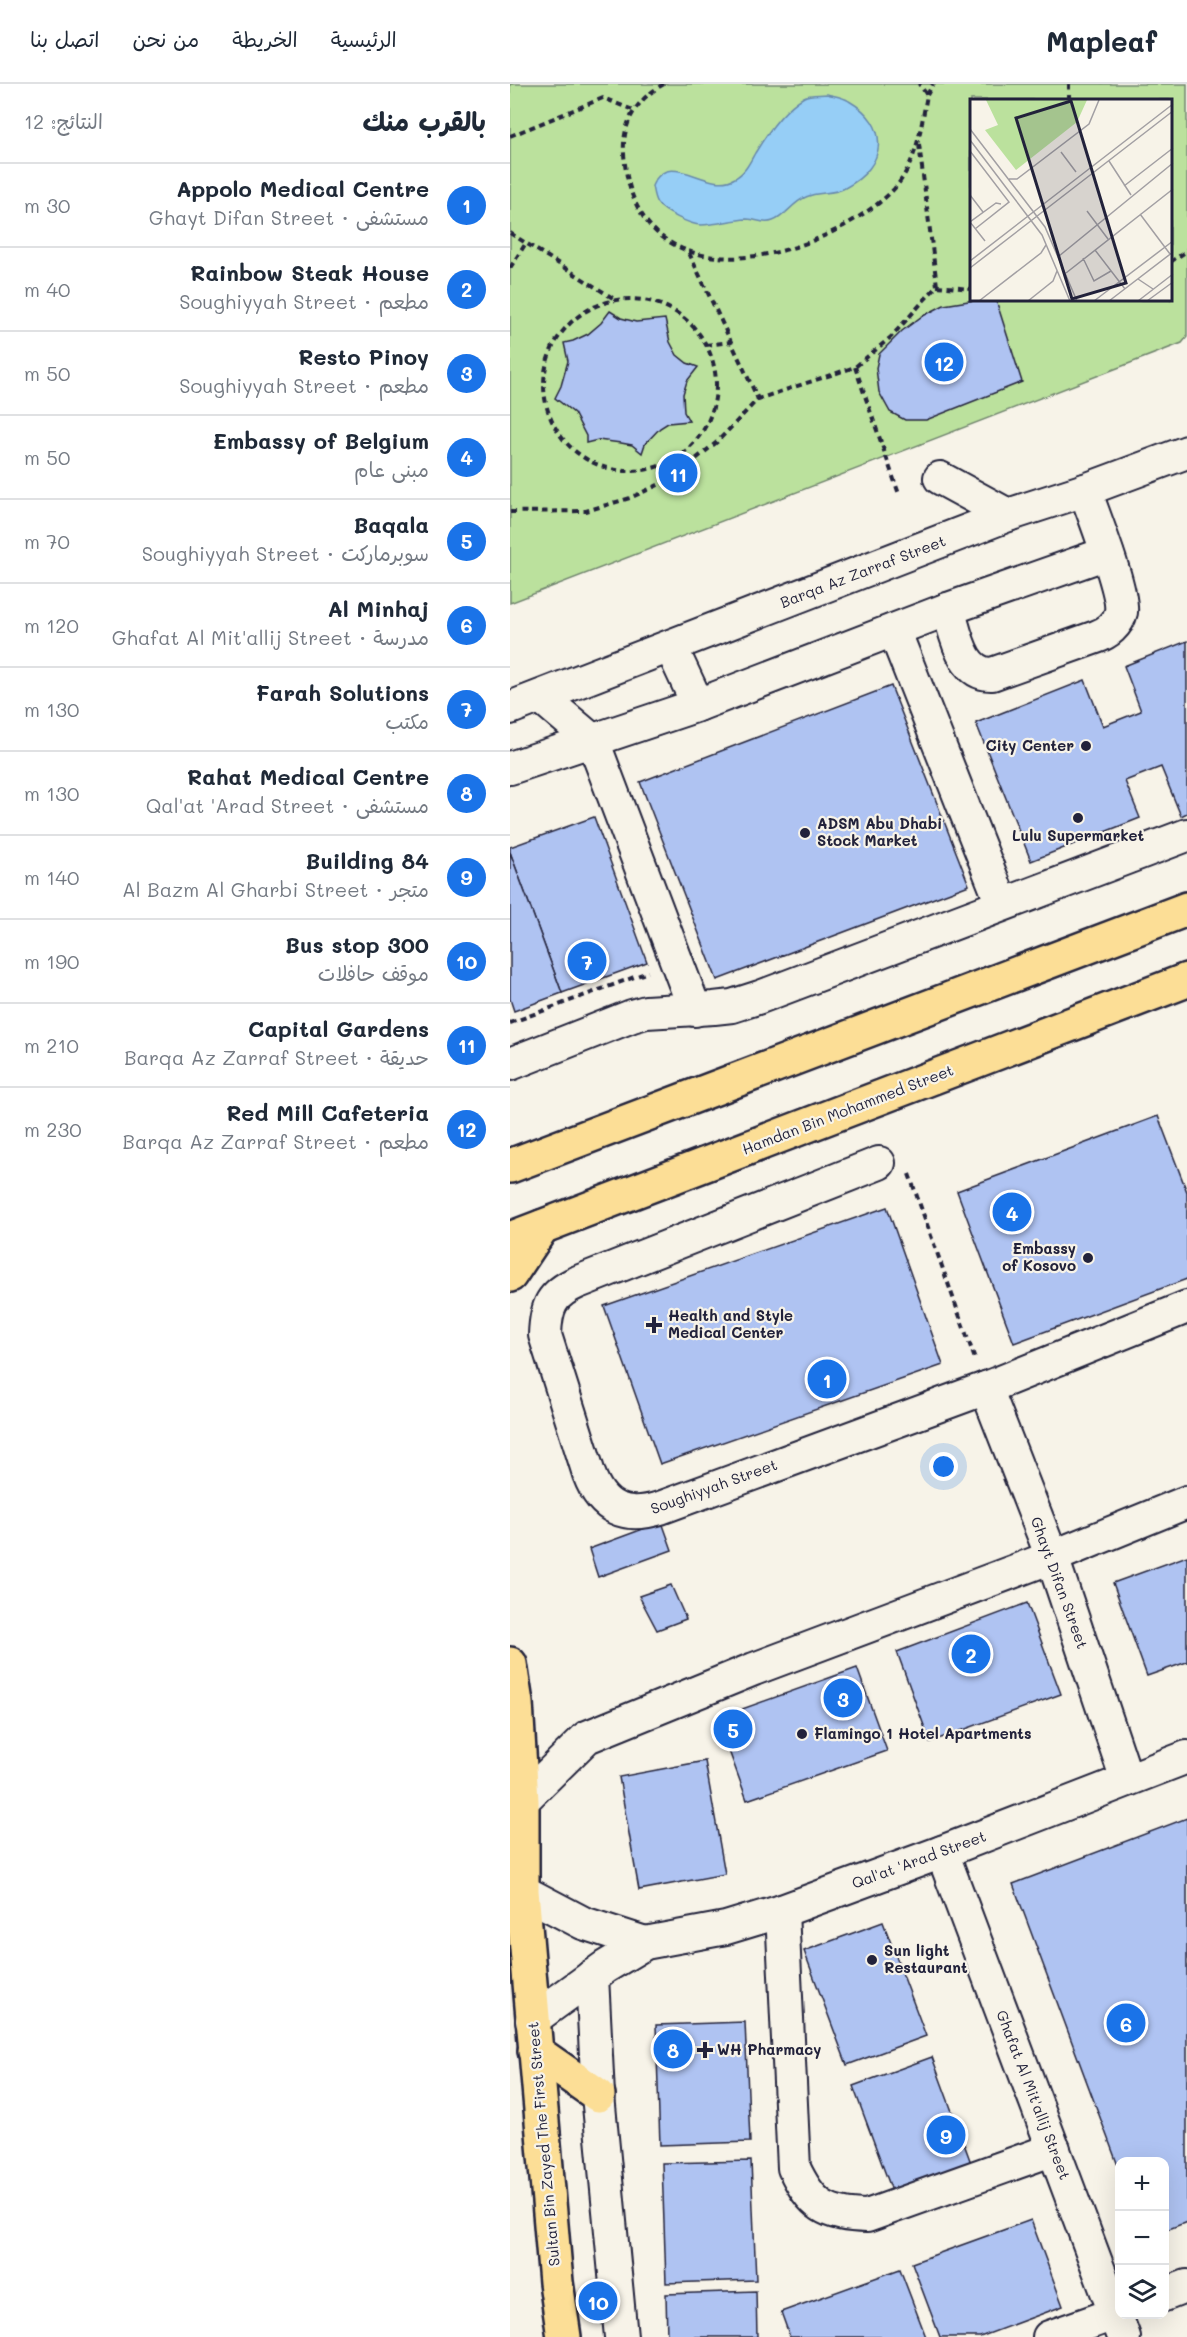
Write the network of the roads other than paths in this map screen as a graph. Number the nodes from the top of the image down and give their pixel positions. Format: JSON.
{"nodes":[{"id":1,"x":1187,"y":452,"type":"edge"},
{"id":2,"x":940,"y":478,"type":"dead end"},
{"id":3,"x":1085,"y":490,"type":"junction"},
{"id":4,"x":1008,"y":515,"type":"junction"},
{"id":5,"x":1107,"y":553,"type":"junction"},
{"id":6,"x":948,"y":609,"type":"junction"},
{"id":7,"x":894,"y":630,"type":"junction"},
{"id":8,"x":671,"y":647,"type":"junction"},
{"id":9,"x":541,"y":697,"type":"junction"},
{"id":10,"x":698,"y":705,"type":"junction"},
{"id":11,"x":510,"y":708,"type":"edge"},
{"id":12,"x":593,"y":741,"type":"junction"},
{"id":13,"x":510,"y":768,"type":"edge"},
{"id":14,"x":1187,"y":835,"type":"edge"},
{"id":15,"x":1002,"y":904,"type":"junction"},
{"id":16,"x":1187,"y":909,"type":"edge"},
{"id":17,"x":1187,"y":980,"type":"edge"},
{"id":18,"x":695,"y":1010,"type":"junction"},
{"id":19,"x":510,"y":1064,"type":"edge"},
{"id":20,"x":568,"y":1145,"type":"junction"},
{"id":21,"x":510,"y":1146,"type":"edge"},
{"id":22,"x":879,"y":1163,"type":"dead end"},
{"id":23,"x":510,"y":1166,"type":"edge"},
{"id":24,"x":542,"y":1227,"type":"junction"},
{"id":25,"x":510,"y":1239,"type":"edge"},
{"id":26,"x":510,"y":1275,"type":"edge"},
{"id":27,"x":1187,"y":1307,"type":"edge"},
{"id":28,"x":986,"y":1388,"type":"junction"},
{"id":29,"x":1187,"y":1502,"type":"edge"},
{"id":30,"x":1052,"y":1557,"type":"junction"},
{"id":31,"x":510,"y":1664,"type":"edge"},
{"id":32,"x":1187,"y":1757,"type":"edge"},
{"id":33,"x":1127,"y":1780,"type":"junction"},
{"id":34,"x":522,"y":1800,"type":"junction"},
{"id":35,"x":942,"y":1852,"type":"junction"},
{"id":36,"x":522,"y":1891,"type":"junction"},
{"id":37,"x":782,"y":1911,"type":"junction"},
{"id":38,"x":645,"y":1943,"type":"junction"},
{"id":39,"x":592,"y":1976,"type":"junction"},
{"id":40,"x":534,"y":2036,"type":"junction"},
{"id":41,"x":598,"y":2095,"type":"junction"},
{"id":42,"x":1054,"y":2149,"type":"junction"},
{"id":43,"x":1187,"y":2286,"type":"edge"},
{"id":44,"x":1169,"y":2293,"type":"edge"},
{"id":45,"x":1120,"y":2321,"type":"edge"},
{"id":46,"x":564,"y":2337,"type":"edge"},
{"id":47,"x":621,"y":2337,"type":"edge"},
{"id":48,"x":1049,"y":2337,"type":"edge"}],
"edges":[{"from":1,"to":3,"type":"street","name":"Barqa Az Zarraf Street"},
{"from":2,"to":4,"type":"street"},
{"from":3,"to":4,"type":"street","name":"Barqa Az Zarraf Street"},
{"from":3,"to":5,"type":"street"},
{"from":4,"to":8,"type":"street","name":"Barqa Az Zarraf Street"},
{"from":5,"to":6,"type":"street"},
{"from":5,"to":6,"type":"street"},
{"from":6,"to":7,"type":"street"},
{"from":7,"to":10,"type":"street"},
{"from":7,"to":15,"type":"street"},
{"from":8,"to":9,"type":"street","name":"Barqa Az Zarraf Street"},
{"from":8,"to":10,"type":"street"},
{"from":9,"to":11,"type":"street","name":"Barqa Az Zarraf Street"},
{"from":9,"to":12,"type":"street"},
{"from":10,"to":12,"type":"street"},
{"from":12,"to":13,"type":"street"},
{"from":12,"to":18,"type":"street"},
{"from":14,"to":15,"type":"street"},
{"from":15,"to":18,"type":"street"},
{"from":16,"to":20,"type":"main road"},
{"from":17,"to":24,"type":"main road","name":"Hamdan Bin Mohammed Street"},
{"from":18,"to":19,"type":"street"},
{"from":20,"to":21,"type":"main road"},
{"from":20,"to":23,"type":"main road"},
{"from":22,"to":28,"type":"street","name":"Soughiyyah Street"},
{"from":24,"to":25,"type":"main road","name":"Hamdan Bin Mohammed Street"},
{"from":24,"to":26,"type":"main road"},
{"from":27,"to":28,"type":"street","name":"Soughiyyah Street"},
{"from":28,"to":30,"type":"street","name":"Ghayt Difan Street"},
{"from":29,"to":30,"type":"street"},
{"from":30,"to":33,"type":"street","name":"Ghayt Difan Street"},
{"from":30,"to":34,"type":"street"},
{"from":31,"to":34,"type":"main road","name":"Sultan Bin Zayed The First Street"},
{"from":32,"to":33,"type":"street","name":"Qal'at 'Arad Street"},
{"from":33,"to":35,"type":"street","name":"Qal'at 'Arad Street"},
{"from":34,"to":36,"type":"main road","name":"Sultan Bin Zayed The First Street"},
{"from":35,"to":37,"type":"street","name":"Qal'at 'Arad Street"},
{"from":35,"to":42,"type":"street","name":"Ghafat Al Mit'allij Street"},
{"from":36,"to":38,"type":"street","name":"Qal'at 'Arad Street"},
{"from":36,"to":40,"type":"main road","name":"Sultan Bin Zayed The First Street"},
{"from":37,"to":38,"type":"street","name":"Qal'at 'Arad Street"},
{"from":37,"to":42,"type":"street"},
{"from":38,"to":39,"type":"street","name":"Qal'at 'Arad Street"},
{"from":39,"to":40,"type":"street","name":"Qal'at 'Arad Street"},
{"from":39,"to":41,"type":"street"},
{"from":40,"to":41,"type":"main road"},
{"from":40,"to":46,"type":"main road","name":"Sultan Bin Zayed The First Street"},
{"from":41,"to":47,"type":"street"},
{"from":42,"to":45,"type":"street","name":"Ghafat Al Mit'allij Street"},
{"from":43,"to":44,"type":"street"},
{"from":45,"to":48,"type":"street"}]}
